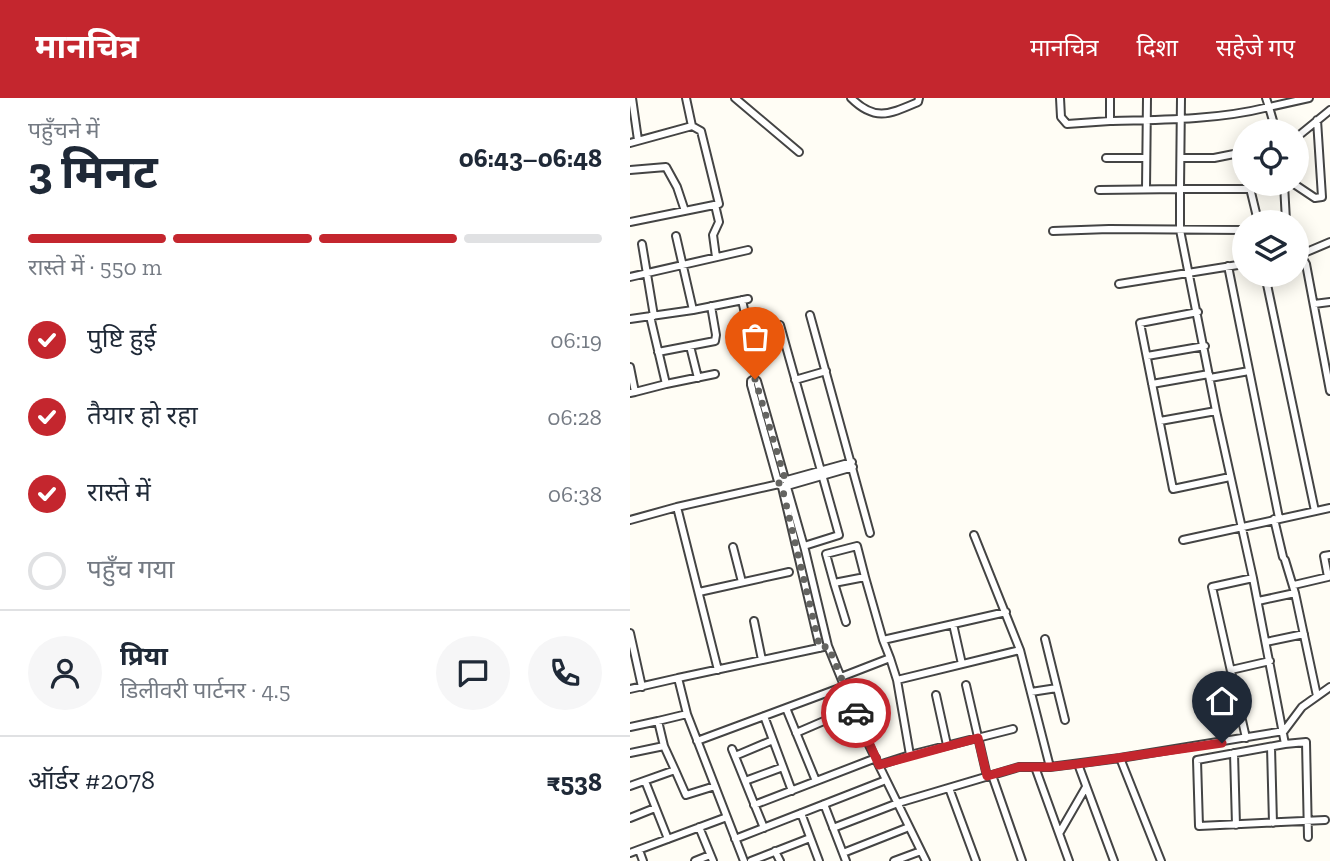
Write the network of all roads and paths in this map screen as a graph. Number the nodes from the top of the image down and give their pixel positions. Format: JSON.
{"nodes":[{"id":1,"x":632,"y":98,"type":"edge"},
{"id":2,"x":686,"y":98,"type":"edge"},
{"id":3,"x":735,"y":98,"type":"edge"},
{"id":4,"x":851,"y":98,"type":"edge"},
{"id":5,"x":919,"y":98,"type":"edge"},
{"id":6,"x":1060,"y":98,"type":"edge"},
{"id":7,"x":1110,"y":98,"type":"edge"},
{"id":8,"x":1147,"y":98,"type":"edge"},
{"id":9,"x":1181,"y":98,"type":"edge"},
{"id":10,"x":1266,"y":98,"type":"edge"},
{"id":11,"x":1305,"y":98,"type":"edge"},
{"id":12,"x":1269,"y":107,"type":"junction"},
{"id":13,"x":1330,"y":110,"type":"edge"},
{"id":14,"x":1181,"y":119,"type":"junction"},
{"id":15,"x":1272,"y":119,"type":"edge"},
{"id":16,"x":1146,"y":120,"type":"junction"},
{"id":17,"x":1317,"y":120,"type":"junction"},
{"id":18,"x":1110,"y":121,"type":"junction"},
{"id":19,"x":692,"y":126,"type":"junction"},
{"id":20,"x":1309,"y":127,"type":"edge"},
{"id":21,"x":638,"y":141,"type":"junction"},
{"id":22,"x":630,"y":143,"type":"edge"},
{"id":23,"x":799,"y":152,"type":"dead end"},
{"id":24,"x":1232,"y":154,"type":"edge"},
{"id":25,"x":1106,"y":158,"type":"dead end"},
{"id":26,"x":1146,"y":158,"type":"junction"},
{"id":27,"x":1181,"y":158,"type":"junction"},
{"id":28,"x":630,"y":170,"type":"edge"},
{"id":29,"x":1232,"y":187,"type":"edge"},
{"id":30,"x":1146,"y":189,"type":"junction"},
{"id":31,"x":1180,"y":189,"type":"junction"},
{"id":32,"x":1099,"y":190,"type":"dead end"},
{"id":33,"x":1309,"y":194,"type":"edge"},
{"id":34,"x":715,"y":205,"type":"junction"},
{"id":35,"x":685,"y":211,"type":"junction"},
{"id":36,"x":630,"y":222,"type":"edge"},
{"id":37,"x":1180,"y":230,"type":"junction"},
{"id":38,"x":1232,"y":230,"type":"edge"},
{"id":39,"x":1053,"y":231,"type":"dead end"},
{"id":40,"x":676,"y":236,"type":"dead end"},
{"id":41,"x":1330,"y":242,"type":"edge"},
{"id":42,"x":642,"y":244,"type":"dead end"},
{"id":43,"x":748,"y":250,"type":"dead end"},
{"id":44,"x":1309,"y":252,"type":"edge"},
{"id":45,"x":716,"y":257,"type":"junction"},
{"id":46,"x":681,"y":264,"type":"junction"},
{"id":47,"x":1228,"y":266,"type":"junction"},
{"id":48,"x":1232,"y":266,"type":"edge"},
{"id":49,"x":646,"y":272,"type":"junction"},
{"id":50,"x":1189,"y":272,"type":"junction"},
{"id":51,"x":630,"y":277,"type":"edge"},
{"id":52,"x":1119,"y":284,"type":"dead end"},
{"id":53,"x":1268,"y":287,"type":"edge"},
{"id":54,"x":1309,"y":287,"type":"edge"},
{"id":55,"x":1330,"y":302,"type":"edge"},
{"id":56,"x":1314,"y":304,"type":"junction"},
{"id":57,"x":711,"y":306,"type":"junction"},
{"id":58,"x":693,"y":310,"type":"junction"},
{"id":59,"x":1198,"y":312,"type":"junction"},
{"id":60,"x":810,"y":315,"type":"dead end"},
{"id":61,"x":652,"y":316,"type":"junction"},
{"id":62,"x":630,"y":319,"type":"edge"},
{"id":63,"x":747,"y":323,"type":"dead end"},
{"id":64,"x":780,"y":325,"type":"dead end"},
{"id":65,"x":690,"y":346,"type":"junction"},
{"id":66,"x":1205,"y":346,"type":"junction"},
{"id":67,"x":658,"y":352,"type":"junction"},
{"id":68,"x":1147,"y":356,"type":"junction"},
{"id":69,"x":630,"y":367,"type":"edge"},
{"id":70,"x":826,"y":371,"type":"junction"},
{"id":71,"x":1249,"y":371,"type":"junction"},
{"id":72,"x":715,"y":374,"type":"dead end"},
{"id":73,"x":1210,"y":376,"type":"junction"},
{"id":74,"x":698,"y":378,"type":"junction"},
{"id":75,"x":795,"y":380,"type":"junction"},
{"id":76,"x":666,"y":384,"type":"junction"},
{"id":77,"x":1153,"y":384,"type":"junction"},
{"id":78,"x":1330,"y":391,"type":"edge"},
{"id":79,"x":633,"y":392,"type":"edge"},
{"id":80,"x":762,"y":409,"type":"dead end"},
{"id":81,"x":1216,"y":411,"type":"junction"},
{"id":82,"x":1160,"y":421,"type":"junction"},
{"id":83,"x":852,"y":464,"type":"junction"},
{"id":84,"x":822,"y":473,"type":"junction"},
{"id":85,"x":1230,"y":477,"type":"junction"},
{"id":86,"x":784,"y":483,"type":"junction"},
{"id":87,"x":677,"y":508,"type":"junction"},
{"id":88,"x":1330,"y":508,"type":"edge"},
{"id":89,"x":1315,"y":511,"type":"junction"},
{"id":90,"x":1277,"y":519,"type":"junction"},
{"id":91,"x":630,"y":520,"type":"edge"},
{"id":92,"x":1241,"y":526,"type":"junction"},
{"id":93,"x":870,"y":533,"type":"dead end"},
{"id":94,"x":974,"y":535,"type":"dead end"},
{"id":95,"x":1183,"y":540,"type":"dead end"},
{"id":96,"x":804,"y":546,"type":"junction"},
{"id":97,"x":733,"y":547,"type":"dead end"},
{"id":98,"x":1330,"y":555,"type":"edge"},
{"id":99,"x":789,"y":572,"type":"dead end"},
{"id":100,"x":865,"y":577,"type":"junction"},
{"id":101,"x":1253,"y":578,"type":"junction"},
{"id":102,"x":1329,"y":580,"type":"edge"},
{"id":103,"x":742,"y":582,"type":"junction"},
{"id":104,"x":834,"y":583,"type":"junction"},
{"id":105,"x":1295,"y":589,"type":"junction"},
{"id":106,"x":699,"y":592,"type":"junction"},
{"id":107,"x":1258,"y":601,"type":"junction"},
{"id":108,"x":1006,"y":612,"type":"junction"},
{"id":109,"x":754,"y":621,"type":"dead end"},
{"id":110,"x":846,"y":622,"type":"dead end"},
{"id":111,"x":953,"y":624,"type":"junction"},
{"id":112,"x":630,"y":633,"type":"edge"},
{"id":113,"x":1304,"y":634,"type":"junction"},
{"id":114,"x":1045,"y":639,"type":"dead end"},
{"id":115,"x":883,"y":640,"type":"junction"},
{"id":116,"x":1266,"y":642,"type":"junction"},
{"id":117,"x":824,"y":647,"type":"junction"},
{"id":118,"x":1020,"y":650,"type":"junction"},
{"id":119,"x":890,"y":658,"type":"junction"},
{"id":120,"x":762,"y":660,"type":"junction"},
{"id":121,"x":1270,"y":661,"type":"junction"},
{"id":122,"x":962,"y":664,"type":"junction"},
{"id":123,"x":718,"y":670,"type":"junction"},
{"id":124,"x":1231,"y":670,"type":"junction"},
{"id":125,"x":841,"y":677,"type":"junction"},
{"id":126,"x":678,"y":678,"type":"junction"},
{"id":127,"x":897,"y":680,"type":"junction"},
{"id":128,"x":966,"y":685,"type":"dead end"},
{"id":129,"x":845,"y":686,"type":"junction"},
{"id":130,"x":642,"y":687,"type":"junction"},
{"id":131,"x":1330,"y":687,"type":"edge"},
{"id":132,"x":1057,"y":688,"type":"junction"},
{"id":133,"x":630,"y":690,"type":"edge"},
{"id":134,"x":1031,"y":692,"type":"junction"},
{"id":135,"x":936,"y":695,"type":"dead end"},
{"id":136,"x":1317,"y":696,"type":"junction"},
{"id":137,"x":786,"y":708,"type":"junction"},
{"id":138,"x":854,"y":708,"type":"junction"},
{"id":139,"x":687,"y":714,"type":"junction"},
{"id":140,"x":764,"y":716,"type":"junction"},
{"id":141,"x":1065,"y":720,"type":"dead end"},
{"id":142,"x":658,"y":721,"type":"junction"},
{"id":143,"x":630,"y":727,"type":"edge"},
{"id":144,"x":1013,"y":729,"type":"dead end"},
{"id":145,"x":1284,"y":731,"type":"junction"},
{"id":146,"x":796,"y":733,"type":"junction"},
{"id":147,"x":978,"y":738,"type":"junction"},
{"id":148,"x":1246,"y":738,"type":"junction"},
{"id":149,"x":773,"y":740,"type":"junction"},
{"id":150,"x":698,"y":741,"type":"junction"},
{"id":151,"x":1285,"y":744,"type":"junction"},
{"id":152,"x":947,"y":745,"type":"junction"},
{"id":153,"x":664,"y":746,"type":"junction"},
{"id":154,"x":1271,"y":747,"type":"junction"},
{"id":155,"x":630,"y":753,"type":"edge"},
{"id":156,"x":1234,"y":753,"type":"junction"},
{"id":157,"x":910,"y":755,"type":"junction"},
{"id":158,"x":1120,"y":758,"type":"junction"},
{"id":159,"x":877,"y":762,"type":"junction"},
{"id":160,"x":1077,"y":764,"type":"junction"},
{"id":161,"x":783,"y":766,"type":"junction"},
{"id":162,"x":1035,"y":767,"type":"junction"},
{"id":163,"x":1050,"y":767,"type":"junction"},
{"id":164,"x":675,"y":770,"type":"junction"},
{"id":165,"x":990,"y":776,"type":"junction"},
{"id":166,"x":886,"y":780,"type":"junction"},
{"id":167,"x":645,"y":781,"type":"junction"},
{"id":168,"x":745,"y":781,"type":"junction"},
{"id":169,"x":816,"y":781,"type":"junction"},
{"id":170,"x":630,"y":786,"type":"edge"},
{"id":171,"x":715,"y":786,"type":"junction"},
{"id":172,"x":1086,"y":787,"type":"junction"},
{"id":173,"x":949,"y":788,"type":"junction"},
{"id":174,"x":792,"y":790,"type":"junction"},
{"id":175,"x":898,"y":803,"type":"junction"},
{"id":176,"x":824,"y":804,"type":"junction"},
{"id":177,"x":754,"y":805,"type":"junction"},
{"id":178,"x":655,"y":808,"type":"junction"},
{"id":179,"x":801,"y":813,"type":"junction"},
{"id":180,"x":727,"y":817,"type":"junction"},
{"id":181,"x":630,"y":818,"type":"edge"},
{"id":182,"x":1325,"y":820,"type":"dead end"},
{"id":183,"x":1308,"y":821,"type":"junction"},
{"id":184,"x":1273,"y":823,"type":"junction"},
{"id":185,"x":1236,"y":825,"type":"junction"},
{"id":186,"x":699,"y":827,"type":"junction"},
{"id":187,"x":909,"y":827,"type":"junction"},
{"id":188,"x":764,"y":828,"type":"junction"},
{"id":189,"x":833,"y":828,"type":"junction"},
{"id":190,"x":1060,"y":832,"type":"junction"},
{"id":191,"x":1308,"y":837,"type":"dead end"},
{"id":192,"x":810,"y":838,"type":"junction"},
{"id":193,"x":668,"y":839,"type":"junction"},
{"id":194,"x":735,"y":839,"type":"junction"},
{"id":195,"x":639,"y":850,"type":"junction"},
{"id":196,"x":775,"y":851,"type":"junction"},
{"id":197,"x":921,"y":851,"type":"junction"},
{"id":198,"x":630,"y":853,"type":"edge"},
{"id":199,"x":843,"y":853,"type":"junction"},
{"id":200,"x":712,"y":858,"type":"edge"},
{"id":201,"x":899,"y":860,"type":"edge"},
{"id":202,"x":643,"y":861,"type":"edge"},
{"id":203,"x":695,"y":861,"type":"edge"},
{"id":204,"x":744,"y":861,"type":"edge"},
{"id":205,"x":751,"y":861,"type":"edge"},
{"id":206,"x":780,"y":861,"type":"edge"},
{"id":207,"x":819,"y":861,"type":"edge"},
{"id":208,"x":846,"y":861,"type":"edge"},
{"id":209,"x":926,"y":861,"type":"edge"},
{"id":210,"x":976,"y":861,"type":"edge"},
{"id":211,"x":1022,"y":861,"type":"edge"},
{"id":212,"x":1069,"y":861,"type":"edge"},
{"id":213,"x":1114,"y":861,"type":"edge"},
{"id":214,"x":1161,"y":861,"type":"edge"}],
"edges":[{"from":1,"to":21,"type":"street"},
{"from":2,"to":19,"type":"street"},
{"from":3,"to":23,"type":"street"},
{"from":4,"to":5,"type":"street"},
{"from":6,"to":18,"type":"street"},
{"from":7,"to":18,"type":"street"},
{"from":8,"to":16,"type":"street"},
{"from":9,"to":14,"type":"street"},
{"from":10,"to":12,"type":"street"},
{"from":11,"to":12,"type":"street"},
{"from":12,"to":14,"type":"street"},
{"from":12,"to":15,"type":"street"},
{"from":13,"to":17,"type":"street"},
{"from":14,"to":16,"type":"street"},
{"from":14,"to":27,"type":"street"},
{"from":16,"to":18,"type":"street"},
{"from":16,"to":26,"type":"street"},
{"from":17,"to":20,"type":"street"},
{"from":17,"to":33,"type":"street"},
{"from":19,"to":21,"type":"street"},
{"from":19,"to":34,"type":"street"},
{"from":21,"to":22,"type":"street"},
{"from":24,"to":27,"type":"street"},
{"from":25,"to":26,"type":"street"},
{"from":26,"to":30,"type":"street"},
{"from":27,"to":31,"type":"street"},
{"from":28,"to":35,"type":"street"},
{"from":29,"to":31,"type":"street"},
{"from":30,"to":31,"type":"street"},
{"from":30,"to":32,"type":"street"},
{"from":31,"to":37,"type":"street"},
{"from":34,"to":35,"type":"street"},
{"from":34,"to":45,"type":"street"},
{"from":35,"to":36,"type":"street"},
{"from":37,"to":38,"type":"street"},
{"from":37,"to":39,"type":"street"},
{"from":37,"to":50,"type":"street"},
{"from":40,"to":46,"type":"street"},
{"from":41,"to":44,"type":"street"},
{"from":42,"to":49,"type":"street"},
{"from":43,"to":45,"type":"street"},
{"from":45,"to":46,"type":"street"},
{"from":46,"to":49,"type":"street"},
{"from":46,"to":58,"type":"street"},
{"from":47,"to":48,"type":"street"},
{"from":47,"to":50,"type":"street"},
{"from":47,"to":71,"type":"street"},
{"from":49,"to":51,"type":"street"},
{"from":49,"to":61,"type":"street"},
{"from":50,"to":52,"type":"street"},
{"from":50,"to":59,"type":"street"},
{"from":53,"to":89,"type":"street"},
{"from":54,"to":56,"type":"street"},
{"from":55,"to":56,"type":"street"},
{"from":56,"to":78,"type":"street"},
{"from":57,"to":58,"type":"street"},
{"from":57,"to":63,"type":"street"},
{"from":57,"to":65,"type":"street"},
{"from":58,"to":61,"type":"street"},
{"from":59,"to":66,"type":"street"},
{"from":59,"to":68,"type":"street"},
{"from":60,"to":70,"type":"street"},
{"from":61,"to":62,"type":"street"},
{"from":61,"to":67,"type":"street"},
{"from":64,"to":75,"type":"street"},
{"from":65,"to":67,"type":"street"},
{"from":65,"to":74,"type":"street"},
{"from":66,"to":68,"type":"street"},
{"from":66,"to":73,"type":"street"},
{"from":67,"to":76,"type":"street"},
{"from":68,"to":77,"type":"street"},
{"from":69,"to":79,"type":"street"},
{"from":70,"to":75,"type":"street"},
{"from":70,"to":83,"type":"street"},
{"from":71,"to":73,"type":"street"},
{"from":71,"to":90,"type":"street"},
{"from":72,"to":74,"type":"street"},
{"from":73,"to":77,"type":"street"},
{"from":73,"to":81,"type":"street"},
{"from":74,"to":76,"type":"street"},
{"from":75,"to":84,"type":"street"},
{"from":76,"to":79,"type":"street"},
{"from":77,"to":82,"type":"street"},
{"from":80,"to":86,"type":"street"},
{"from":81,"to":82,"type":"street"},
{"from":81,"to":85,"type":"street"},
{"from":82,"to":85,"type":"street"},
{"from":83,"to":84,"type":"street"},
{"from":83,"to":93,"type":"street"},
{"from":84,"to":86,"type":"street"},
{"from":84,"to":96,"type":"street"},
{"from":85,"to":92,"type":"street"},
{"from":86,"to":87,"type":"street"},
{"from":86,"to":96,"type":"street"},
{"from":86,"to":117,"type":"street"},
{"from":87,"to":91,"type":"street"},
{"from":87,"to":106,"type":"street"},
{"from":88,"to":89,"type":"street"},
{"from":89,"to":90,"type":"street"},
{"from":90,"to":92,"type":"street"},
{"from":90,"to":105,"type":"street"},
{"from":92,"to":95,"type":"street"},
{"from":92,"to":101,"type":"street"},
{"from":94,"to":108,"type":"street"},
{"from":96,"to":117,"type":"street"},
{"from":97,"to":103,"type":"street"},
{"from":98,"to":102,"type":"street"},
{"from":99,"to":103,"type":"street"},
{"from":100,"to":104,"type":"street"},
{"from":100,"to":104,"type":"street"},
{"from":100,"to":115,"type":"street"},
{"from":101,"to":107,"type":"street"},
{"from":101,"to":124,"type":"street"},
{"from":102,"to":105,"type":"street"},
{"from":103,"to":106,"type":"street"},
{"from":104,"to":110,"type":"street"},
{"from":105,"to":107,"type":"street"},
{"from":105,"to":113,"type":"street"},
{"from":106,"to":123,"type":"street"},
{"from":107,"to":116,"type":"street"},
{"from":108,"to":111,"type":"street"},
{"from":108,"to":118,"type":"street"},
{"from":109,"to":120,"type":"street"},
{"from":111,"to":115,"type":"street"},
{"from":111,"to":122,"type":"street"},
{"from":112,"to":130,"type":"street"},
{"from":113,"to":116,"type":"street"},
{"from":113,"to":136,"type":"street"},
{"from":114,"to":132,"type":"street"},
{"from":115,"to":119,"type":"street"},
{"from":116,"to":121,"type":"street"},
{"from":117,"to":120,"type":"street"},
{"from":117,"to":125,"type":"street"},
{"from":118,"to":122,"type":"street"},
{"from":118,"to":134,"type":"street"},
{"from":119,"to":125,"type":"street"},
{"from":119,"to":127,"type":"street"},
{"from":120,"to":123,"type":"street"},
{"from":121,"to":124,"type":"street"},
{"from":121,"to":145,"type":"street"},
{"from":122,"to":127,"type":"street"},
{"from":123,"to":126,"type":"street"},
{"from":124,"to":148,"type":"street"},
{"from":125,"to":129,"type":"street"},
{"from":126,"to":130,"type":"street"},
{"from":126,"to":139,"type":"street"},
{"from":127,"to":157,"type":"street"},
{"from":128,"to":147,"type":"street"},
{"from":129,"to":137,"type":"street"},
{"from":129,"to":138,"type":"street"},
{"from":130,"to":133,"type":"street"},
{"from":131,"to":136,"type":"street"},
{"from":132,"to":134,"type":"street"},
{"from":132,"to":141,"type":"street"},
{"from":134,"to":163,"type":"street"},
{"from":135,"to":152,"type":"street"},
{"from":136,"to":145,"type":"street"},
{"from":137,"to":140,"type":"street"},
{"from":137,"to":146,"type":"street"},
{"from":138,"to":146,"type":"street"},
{"from":138,"to":159,"type":"street"},
{"from":139,"to":142,"type":"street"},
{"from":139,"to":150,"type":"street"},
{"from":140,"to":149,"type":"street"},
{"from":140,"to":150,"type":"street"},
{"from":142,"to":143,"type":"street"},
{"from":142,"to":153,"type":"street"},
{"from":144,"to":147,"type":"street"},
{"from":145,"to":148,"type":"street"},
{"from":145,"to":151,"type":"street"},
{"from":146,"to":169,"type":"street"},
{"from":147,"to":152,"type":"street"},
{"from":147,"to":165,"type":"street"},
{"from":148,"to":158,"type":"street"},
{"from":149,"to":161,"type":"street"},
{"from":149,"to":168,"type":"street"},
{"from":150,"to":171,"type":"street"},
{"from":151,"to":154,"type":"street"},
{"from":151,"to":183,"type":"street"},
{"from":152,"to":157,"type":"street"},
{"from":153,"to":155,"type":"street"},
{"from":153,"to":164,"type":"street"},
{"from":154,"to":156,"type":"street"},
{"from":154,"to":184,"type":"street"},
{"from":156,"to":185,"type":"street"},
{"from":156,"to":185,"type":"street"},
{"from":157,"to":159,"type":"street"},
{"from":158,"to":160,"type":"street"},
{"from":158,"to":214,"type":"street"},
{"from":159,"to":166,"type":"street"},
{"from":159,"to":169,"type":"street"},
{"from":160,"to":163,"type":"street"},
{"from":160,"to":172,"type":"street"},
{"from":161,"to":168,"type":"street"},
{"from":161,"to":174,"type":"street"},
{"from":162,"to":163,"type":"street"},
{"from":162,"to":165,"type":"street"},
{"from":162,"to":190,"type":"street"},
{"from":164,"to":167,"type":"street"},
{"from":164,"to":171,"type":"street"},
{"from":165,"to":173,"type":"street"},
{"from":165,"to":211,"type":"street"},
{"from":166,"to":175,"type":"street"},
{"from":166,"to":176,"type":"street"},
{"from":167,"to":170,"type":"street"},
{"from":167,"to":178,"type":"street"},
{"from":168,"to":177,"type":"street"},
{"from":169,"to":174,"type":"street"},
{"from":171,"to":180,"type":"street"},
{"from":172,"to":190,"type":"street"},
{"from":172,"to":213,"type":"street"},
{"from":173,"to":175,"type":"street"},
{"from":173,"to":210,"type":"street"},
{"from":174,"to":177,"type":"street"},
{"from":175,"to":187,"type":"street"},
{"from":175,"to":189,"type":"street"},
{"from":176,"to":179,"type":"street"},
{"from":176,"to":189,"type":"street"},
{"from":177,"to":188,"type":"street"},
{"from":178,"to":181,"type":"street"},
{"from":178,"to":193,"type":"street"},
{"from":179,"to":188,"type":"street"},
{"from":179,"to":192,"type":"street"},
{"from":180,"to":186,"type":"street"},
{"from":180,"to":194,"type":"street"},
{"from":182,"to":183,"type":"street"},
{"from":183,"to":184,"type":"street"},
{"from":183,"to":191,"type":"street"},
{"from":184,"to":185,"type":"street"},
{"from":186,"to":193,"type":"street"},
{"from":186,"to":200,"type":"street"},
{"from":187,"to":197,"type":"street"},
{"from":187,"to":199,"type":"street"},
{"from":188,"to":194,"type":"street"},
{"from":189,"to":199,"type":"street"},
{"from":190,"to":212,"type":"street"},
{"from":192,"to":196,"type":"street"},
{"from":192,"to":207,"type":"street"},
{"from":193,"to":195,"type":"street"},
{"from":194,"to":204,"type":"street"},
{"from":195,"to":198,"type":"street"},
{"from":195,"to":202,"type":"street"},
{"from":196,"to":205,"type":"street"},
{"from":196,"to":206,"type":"street"},
{"from":197,"to":201,"type":"street"},
{"from":197,"to":209,"type":"street"},
{"from":199,"to":208,"type":"street"},
{"from":200,"to":203,"type":"street"}]}
